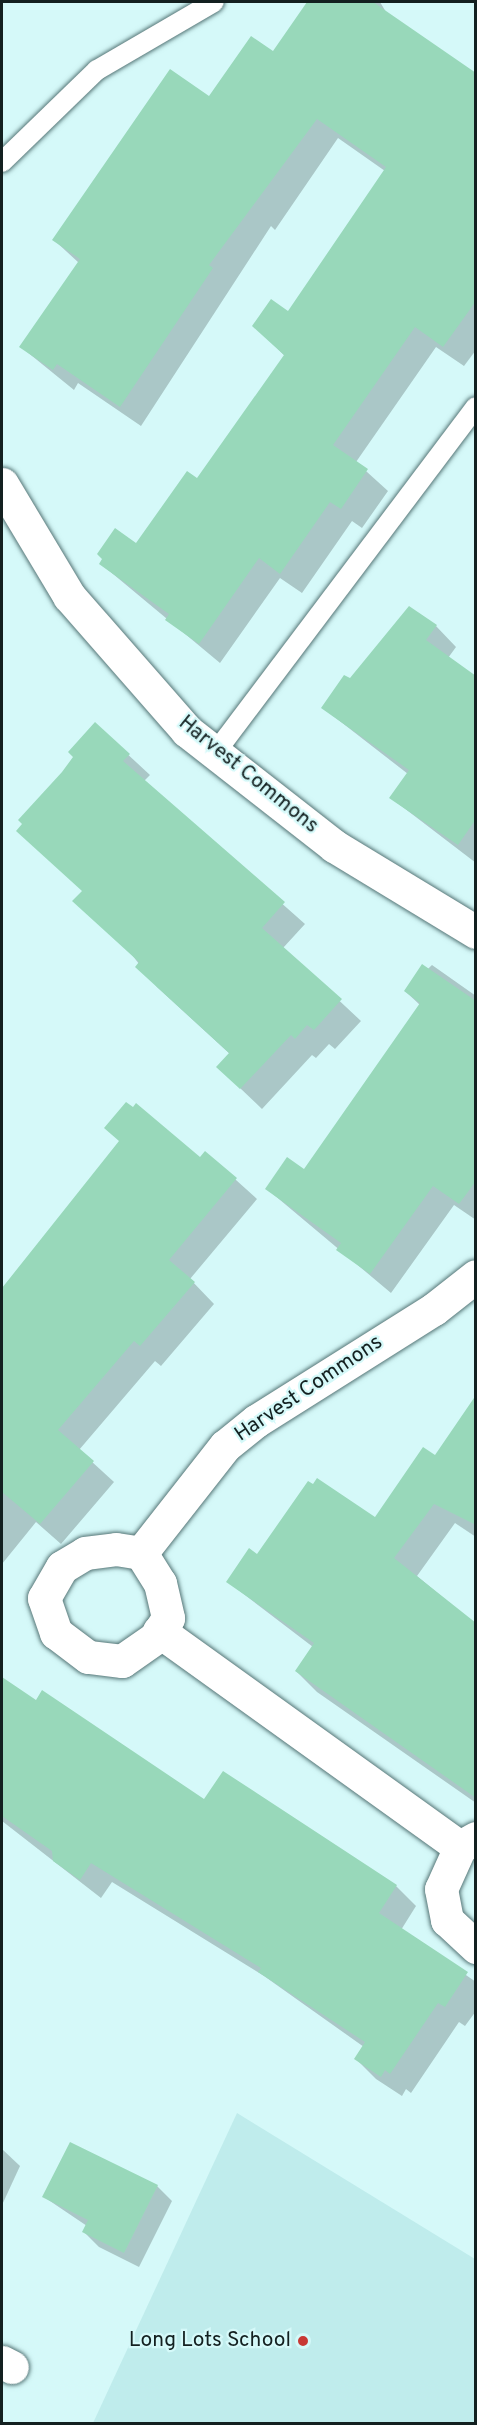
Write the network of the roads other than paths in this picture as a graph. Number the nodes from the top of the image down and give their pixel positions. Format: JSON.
{"nodes":[{"id":1,"x":214,"y":2,"type":"edge"},
{"id":2,"x":2,"y":162,"type":"edge"},
{"id":3,"x":476,"y":406,"type":"edge"},
{"id":4,"x":2,"y":484,"type":"edge"},
{"id":5,"x":216,"y":753,"type":"junction"},
{"id":6,"x":476,"y":932,"type":"edge"},
{"id":7,"x":476,"y":1276,"type":"edge"},
{"id":8,"x":141,"y":1553,"type":"junction"},
{"id":9,"x":159,"y":1631,"type":"junction"},
{"id":10,"x":468,"y":1842,"type":"edge"},
{"id":11,"x":476,"y":1947,"type":"edge"}],
"edges":[{"from":1,"to":2,"type":"lane"},
{"from":3,"to":5,"type":"lane"},
{"from":4,"to":5,"type":"street","name":"Harvest Commons"},
{"from":5,"to":6,"type":"street","name":"Harvest Commons"},
{"from":7,"to":8,"type":"street","name":"Harvest Commons"},
{"from":8,"to":9,"type":"street"},
{"from":8,"to":9,"type":"street"},
{"from":9,"to":10,"type":"street"},
{"from":10,"to":11,"type":"street"}]}
